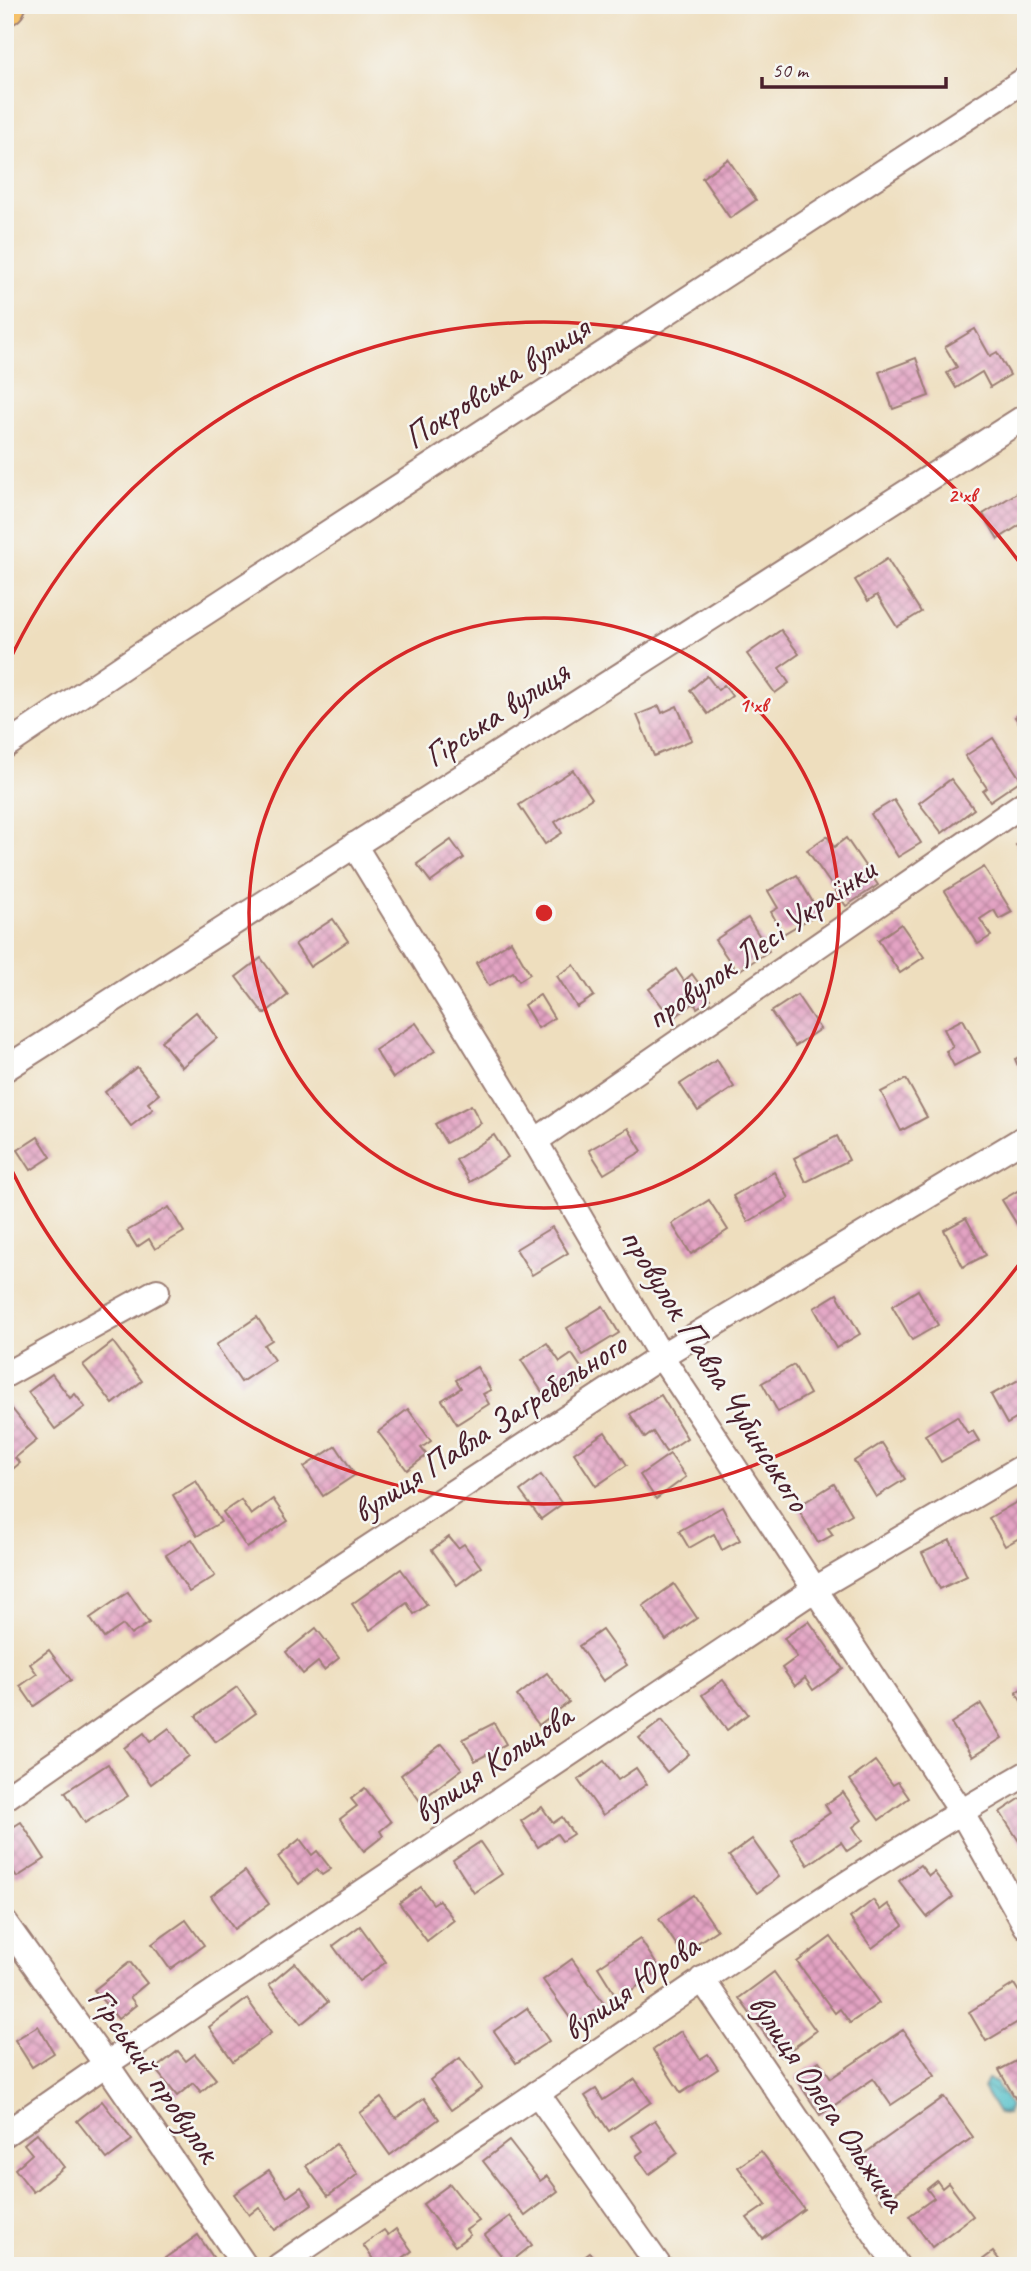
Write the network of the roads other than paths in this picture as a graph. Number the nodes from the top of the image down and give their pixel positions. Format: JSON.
{"nodes":[{"id":1,"x":1026,"y":79,"type":"edge"},
{"id":2,"x":1026,"y":416,"type":"edge"},
{"id":3,"x":5,"y":746,"type":"edge"},
{"id":4,"x":1026,"y":802,"type":"edge"},
{"id":5,"x":354,"y":845,"type":"junction"},
{"id":6,"x":5,"y":1069,"type":"edge"},
{"id":7,"x":1026,"y":1137,"type":"edge"},
{"id":8,"x":535,"y":1141,"type":"junction"},
{"id":9,"x":157,"y":1291,"type":"dead end"},
{"id":10,"x":661,"y":1356,"type":"junction"},
{"id":11,"x":5,"y":1375,"type":"edge"},
{"id":12,"x":1026,"y":1465,"type":"edge"},
{"id":13,"x":816,"y":1588,"type":"junction"},
{"id":14,"x":1026,"y":1774,"type":"edge"},
{"id":15,"x":5,"y":1798,"type":"edge"},
{"id":16,"x":961,"y":1811,"type":"junction"},
{"id":17,"x":5,"y":1923,"type":"edge"},
{"id":18,"x":1026,"y":1926,"type":"edge"},
{"id":19,"x":702,"y":1979,"type":"junction"},
{"id":20,"x":106,"y":2064,"type":"junction"},
{"id":21,"x":537,"y":2094,"type":"junction"},
{"id":22,"x":5,"y":2134,"type":"edge"},
{"id":23,"x":245,"y":2266,"type":"edge"},
{"id":24,"x":279,"y":2266,"type":"edge"},
{"id":25,"x":659,"y":2266,"type":"edge"},
{"id":26,"x":897,"y":2266,"type":"edge"}],
"edges":[{"from":1,"to":3,"type":"street","name":"Покровська вулиця"},
{"from":2,"to":5,"type":"street","name":"Гірська вулиця"},
{"from":4,"to":8,"type":"street","name":"провулок Лесі Українки"},
{"from":5,"to":6,"type":"street","name":"Гірська вулиця"},
{"from":5,"to":8,"type":"street","name":"провулок Павла Чубинського"},
{"from":7,"to":10,"type":"street","name":"вулиця Павла Загребельного"},
{"from":8,"to":10,"type":"street","name":"провулок Павла Чубинського"},
{"from":9,"to":11,"type":"street"},
{"from":10,"to":13,"type":"street","name":"провулок Павла Чубинського"},
{"from":10,"to":15,"type":"street","name":"вулиця Павла Загребельного"},
{"from":12,"to":13,"type":"street","name":"вулиця Кольцова"},
{"from":13,"to":16,"type":"street","name":"провулок Павла Чубинського"},
{"from":13,"to":20,"type":"street","name":"вулиця Кольцова"},
{"from":14,"to":16,"type":"street","name":"вулиця Юрова"},
{"from":16,"to":18,"type":"street","name":"провулок Павла Чубинського"},
{"from":16,"to":19,"type":"street","name":"вулиця Юрова"},
{"from":17,"to":20,"type":"street","name":"Гірський провулок"},
{"from":19,"to":21,"type":"street","name":"вулиця Юрова"},
{"from":19,"to":26,"type":"street","name":"вулиця Олега Ольжича"},
{"from":20,"to":22,"type":"street","name":"вулиця Кольцова"},
{"from":20,"to":23,"type":"street","name":"Гірський провулок"},
{"from":21,"to":24,"type":"street","name":"вулиця Юрова"},
{"from":21,"to":25,"type":"street"}]}
